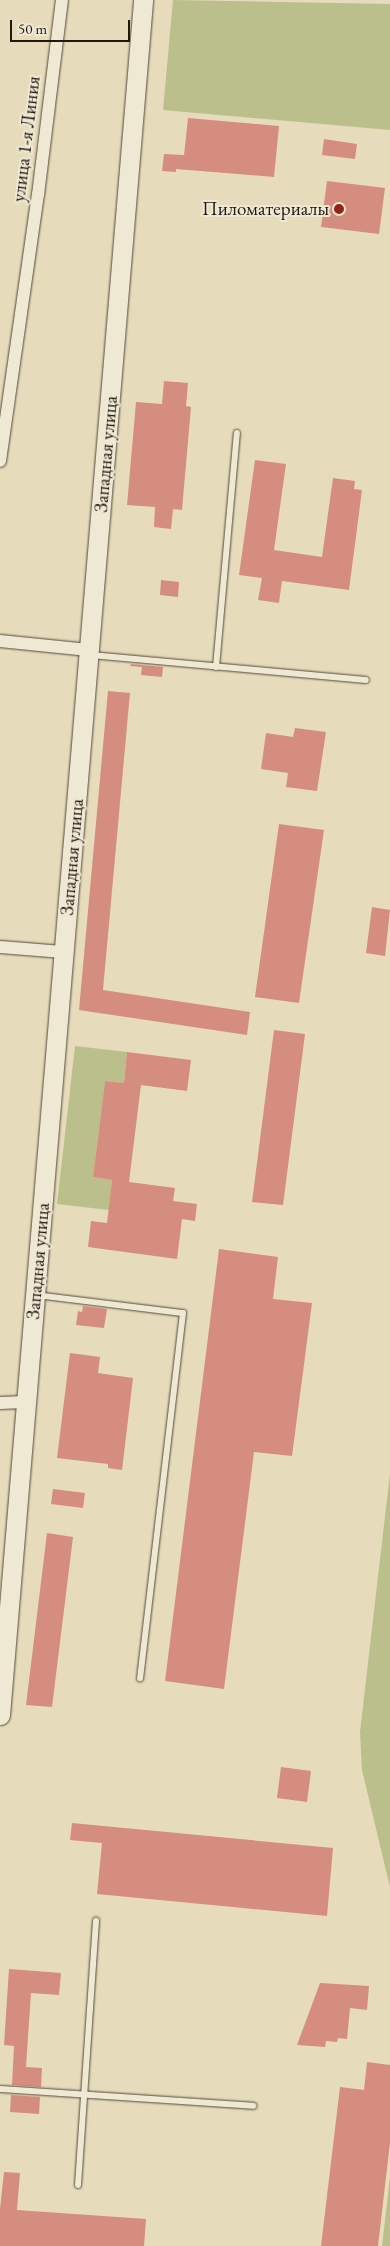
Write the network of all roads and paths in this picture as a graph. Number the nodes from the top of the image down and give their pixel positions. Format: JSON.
{"nodes":[{"id":1,"x":62,"y":0,"type":"edge"},
{"id":2,"x":143,"y":0,"type":"edge"},
{"id":3,"x":237,"y":433,"type":"dead end"},
{"id":4,"x":0,"y":461,"type":"edge"},
{"id":5,"x":0,"y":641,"type":"edge"},
{"id":6,"x":89,"y":653,"type":"junction"},
{"id":7,"x":216,"y":667,"type":"junction"},
{"id":8,"x":366,"y":680,"type":"dead end"},
{"id":9,"x":0,"y":947,"type":"edge"},
{"id":10,"x":63,"y":952,"type":"junction"},
{"id":11,"x":35,"y":1295,"type":"junction"},
{"id":12,"x":26,"y":1402,"type":"junction"},
{"id":13,"x":0,"y":1403,"type":"edge"},
{"id":14,"x":140,"y":1678,"type":"dead end"},
{"id":15,"x":0,"y":1715,"type":"edge"},
{"id":16,"x":96,"y":1921,"type":"dead end"},
{"id":17,"x":0,"y":2089,"type":"edge"},
{"id":18,"x":84,"y":2094,"type":"junction"},
{"id":19,"x":253,"y":2106,"type":"dead end"},
{"id":20,"x":78,"y":2185,"type":"dead end"}],
"edges":[{"from":1,"to":4,"type":"street","name":"улица 1-я Линия"},
{"from":2,"to":6,"type":"street","name":"Западная улица"},
{"from":3,"to":7,"type":"lane"},
{"from":5,"to":6,"type":"street"},
{"from":6,"to":7,"type":"lane"},
{"from":6,"to":10,"type":"street","name":"Западная улица"},
{"from":7,"to":8,"type":"lane"},
{"from":9,"to":10,"type":"street"},
{"from":10,"to":11,"type":"street","name":"Западная улица"},
{"from":11,"to":12,"type":"street","name":"Западная улица"},
{"from":11,"to":14,"type":"lane"},
{"from":12,"to":13,"type":"street"},
{"from":12,"to":15,"type":"street","name":"Западная улица"},
{"from":16,"to":18,"type":"lane"},
{"from":17,"to":18,"type":"lane"},
{"from":18,"to":19,"type":"lane"},
{"from":18,"to":20,"type":"lane"}]}
